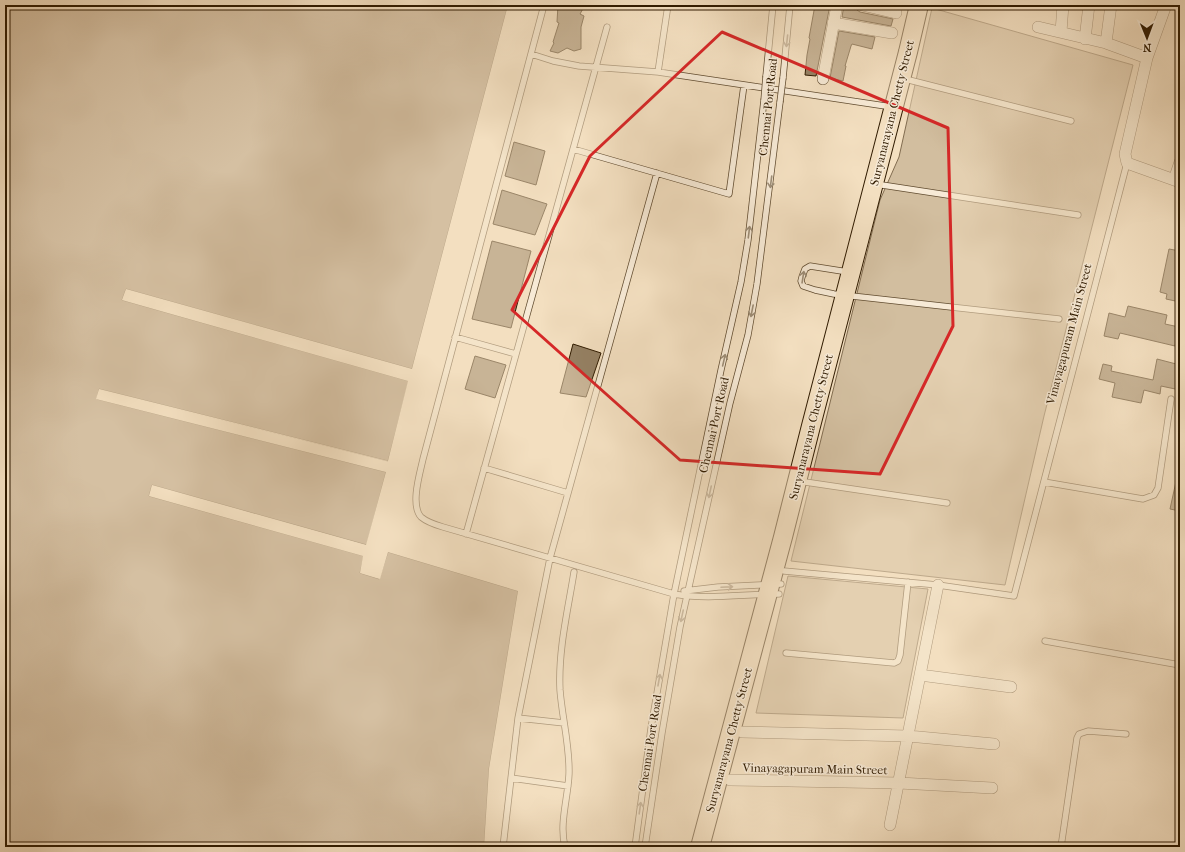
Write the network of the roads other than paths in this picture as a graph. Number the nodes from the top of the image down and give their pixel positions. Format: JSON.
{"nodes":[{"id":1,"x":544,"y":5,"type":"edge"},
{"id":2,"x":668,"y":5,"type":"edge"},
{"id":3,"x":773,"y":5,"type":"edge"},
{"id":4,"x":790,"y":5,"type":"edge"},
{"id":5,"x":837,"y":5,"type":"edge"},
{"id":6,"x":862,"y":5,"type":"edge"},
{"id":7,"x":918,"y":5,"type":"edge"},
{"id":8,"x":928,"y":5,"type":"edge"},
{"id":9,"x":1063,"y":5,"type":"edge"},
{"id":10,"x":1089,"y":5,"type":"edge"},
{"id":11,"x":1110,"y":5,"type":"edge"},
{"id":12,"x":1166,"y":5,"type":"edge"},
{"id":13,"x":896,"y":13,"type":"dead end"},
{"id":14,"x":834,"y":22,"type":"junction"},
{"id":15,"x":607,"y":27,"type":"dead end"},
{"id":16,"x":1038,"y":27,"type":"dead end"},
{"id":17,"x":1061,"y":32,"type":"junction"},
{"id":18,"x":892,"y":33,"type":"dead end"},
{"id":19,"x":1085,"y":39,"type":"junction"},
{"id":20,"x":1106,"y":43,"type":"junction"},
{"id":21,"x":531,"y":54,"type":"junction"},
{"id":22,"x":1147,"y":58,"type":"junction"},
{"id":23,"x":596,"y":68,"type":"junction"},
{"id":24,"x":658,"y":72,"type":"junction"},
{"id":25,"x":823,"y":79,"type":"dead end"},
{"id":26,"x":909,"y":80,"type":"junction"},
{"id":27,"x":744,"y":85,"type":"junction"},
{"id":28,"x":898,"y":108,"type":"junction"},
{"id":29,"x":1072,"y":121,"type":"dead end"},
{"id":30,"x":573,"y":149,"type":"junction"},
{"id":31,"x":1180,"y":162,"type":"edge"},
{"id":32,"x":1127,"y":163,"type":"junction"},
{"id":33,"x":657,"y":173,"type":"junction"},
{"id":34,"x":1177,"y":181,"type":"edge"},
{"id":35,"x":882,"y":185,"type":"junction"},
{"id":36,"x":1078,"y":214,"type":"dead end"},
{"id":37,"x":851,"y":273,"type":"junction"},
{"id":38,"x":849,"y":296,"type":"junction"},
{"id":39,"x":1059,"y":319,"type":"dead end"},
{"id":40,"x":455,"y":337,"type":"junction"},
{"id":41,"x":516,"y":354,"type":"junction"},
{"id":42,"x":1171,"y":399,"type":"dead end"},
{"id":43,"x":484,"y":468,"type":"junction"},
{"id":44,"x":805,"y":482,"type":"junction"},
{"id":45,"x":1044,"y":482,"type":"junction"},
{"id":46,"x":568,"y":493,"type":"junction"},
{"id":47,"x":947,"y":503,"type":"dead end"},
{"id":48,"x":466,"y":534,"type":"junction"},
{"id":49,"x":550,"y":558,"type":"junction"},
{"id":50,"x":574,"y":572,"type":"dead end"},
{"id":51,"x":908,"y":582,"type":"junction"},
{"id":52,"x":938,"y":585,"type":"junction"},
{"id":53,"x":777,"y":586,"type":"junction"},
{"id":54,"x":687,"y":593,"type":"junction"},
{"id":55,"x":674,"y":594,"type":"junction"},
{"id":56,"x":1045,"y":641,"type":"dead end"},
{"id":57,"x":786,"y":653,"type":"dead end"},
{"id":58,"x":1180,"y":664,"type":"edge"},
{"id":59,"x":920,"y":675,"type":"junction"},
{"id":60,"x":1011,"y":687,"type":"dead end"},
{"id":61,"x":518,"y":718,"type":"junction"},
{"id":62,"x":564,"y":723,"type":"junction"},
{"id":63,"x":742,"y":732,"type":"junction"},
{"id":64,"x":1126,"y":734,"type":"dead end"},
{"id":65,"x":908,"y":736,"type":"junction"},
{"id":66,"x":994,"y":744,"type":"dead end"},
{"id":67,"x":511,"y":778,"type":"junction"},
{"id":68,"x":730,"y":780,"type":"junction"},
{"id":69,"x":899,"y":783,"type":"junction"},
{"id":70,"x":568,"y":786,"type":"junction"},
{"id":71,"x":992,"y":788,"type":"dead end"},
{"id":72,"x":890,"y":825,"type":"dead end"},
{"id":73,"x":503,"y":847,"type":"edge"},
{"id":74,"x":565,"y":847,"type":"edge"},
{"id":75,"x":635,"y":847,"type":"edge"},
{"id":76,"x":645,"y":847,"type":"edge"},
{"id":77,"x":700,"y":847,"type":"edge"},
{"id":78,"x":711,"y":847,"type":"edge"},
{"id":79,"x":1061,"y":847,"type":"edge"}],
"edges":[{"from":1,"to":21,"type":"lane"},
{"from":2,"to":24,"type":"lane"},
{"from":55,"to":3,"type":"lane","name":"Chennai Port Road","one_way":true,"bridge":true},
{"from":4,"to":54,"type":"lane","name":"Chennai Port Road","one_way":true,"bridge":true},
{"from":5,"to":14,"type":"street"},
{"from":6,"to":13,"type":"street"},
{"from":7,"to":28,"type":"main road","name":"Suryanarayana Chetty Street"},
{"from":8,"to":26,"type":"main road","name":"Suryanarayana Chetty Street"},
{"from":9,"to":17,"type":"street"},
{"from":10,"to":19,"type":"street"},
{"from":11,"to":20,"type":"street"},
{"from":12,"to":22,"type":"street","name":"Vinayagapuram Main Street"},
{"from":14,"to":18,"type":"street"},
{"from":14,"to":25,"type":"street"},
{"from":15,"to":23,"type":"lane"},
{"from":16,"to":17,"type":"street"},
{"from":17,"to":19,"type":"street"},
{"from":19,"to":20,"type":"street"},
{"from":20,"to":22,"type":"street"},
{"from":21,"to":23,"type":"lane"},
{"from":21,"to":40,"type":"lane"},
{"from":22,"to":32,"type":"street","name":"Vinayagapuram Main Street"},
{"from":23,"to":24,"type":"lane"},
{"from":23,"to":30,"type":"lane"},
{"from":24,"to":27,"type":"lane"},
{"from":26,"to":28,"type":"main road","name":"Suryanarayana Chetty Street"},
{"from":26,"to":29,"type":"lane"},
{"from":27,"to":28,"type":"lane"},
{"from":27,"to":33,"type":"lane"},
{"from":28,"to":35,"type":"main road","name":"Suryanarayana Chetty Street"},
{"from":28,"to":37,"type":"main road","name":"Suryanarayana Chetty Street"},
{"from":30,"to":33,"type":"lane"},
{"from":30,"to":41,"type":"lane"},
{"from":31,"to":34,"type":"street"},
{"from":32,"to":34,"type":"street"},
{"from":32,"to":45,"type":"lane","name":"Vinayagapuram Main Street"},
{"from":33,"to":46,"type":"lane"},
{"from":35,"to":36,"type":"lane"},
{"from":35,"to":38,"type":"main road","name":"Suryanarayana Chetty Street"},
{"from":37,"to":38,"type":"main road","name":"Suryanarayana Chetty Street"},
{"from":38,"to":37,"type":"lane","one_way":true},
{"from":38,"to":39,"type":"lane"},
{"from":38,"to":44,"type":"main road","name":"Suryanarayana Chetty Street"},
{"from":38,"to":53,"type":"main road","name":"Suryanarayana Chetty Street"},
{"from":40,"to":41,"type":"lane"},
{"from":40,"to":48,"type":"lane"},
{"from":41,"to":43,"type":"lane"},
{"from":42,"to":45,"type":"lane"},
{"from":43,"to":46,"type":"lane"},
{"from":43,"to":48,"type":"lane"},
{"from":44,"to":47,"type":"lane"},
{"from":44,"to":53,"type":"main road","name":"Suryanarayana Chetty Street"},
{"from":45,"to":52,"type":"lane","name":"Vinayagapuram Main Street"},
{"from":46,"to":49,"type":"lane"},
{"from":48,"to":49,"type":"lane"},
{"from":49,"to":55,"type":"lane"},
{"from":49,"to":61,"type":"lane"},
{"from":50,"to":62,"type":"lane"},
{"from":51,"to":52,"type":"lane","name":"Vinayagapuram Main Street"},
{"from":51,"to":53,"type":"lane","name":"Vinayagapuram Main Street"},
{"from":51,"to":57,"type":"lane"},
{"from":52,"to":59,"type":"street","name":"Vinayagapuram Main Street"},
{"from":53,"to":54,"type":"lane"},
{"from":54,"to":53,"type":"lane","one_way":true},
{"from":53,"to":63,"type":"main road","name":"Suryanarayana Chetty Street"},
{"from":53,"to":77,"type":"main road","name":"Suryanarayana Chetty Street"},
{"from":54,"to":55,"type":"lane"},
{"from":54,"to":76,"type":"lane","name":"Chennai Port Road","one_way":true},
{"from":75,"to":55,"type":"lane","name":"Chennai Port Road","one_way":true},
{"from":56,"to":58,"type":"lane"},
{"from":59,"to":60,"type":"street"},
{"from":59,"to":65,"type":"street","name":"Vinayagapuram Main Street"},
{"from":61,"to":62,"type":"lane"},
{"from":61,"to":67,"type":"lane"},
{"from":62,"to":70,"type":"lane"},
{"from":63,"to":65,"type":"street"},
{"from":63,"to":68,"type":"main road","name":"Suryanarayana Chetty Street"},
{"from":64,"to":79,"type":"lane"},
{"from":65,"to":66,"type":"street"},
{"from":65,"to":69,"type":"street","name":"Vinayagapuram Main Street"},
{"from":67,"to":70,"type":"lane"},
{"from":67,"to":73,"type":"lane"},
{"from":68,"to":69,"type":"street","name":"Vinayagapuram Main Street"},
{"from":68,"to":78,"type":"main road","name":"Suryanarayana Chetty Street"},
{"from":69,"to":71,"type":"street","name":"Vinayagapuram Main Street"},
{"from":69,"to":72,"type":"street","name":"Vinayagapuram Main Street"},
{"from":70,"to":74,"type":"lane"}]}
